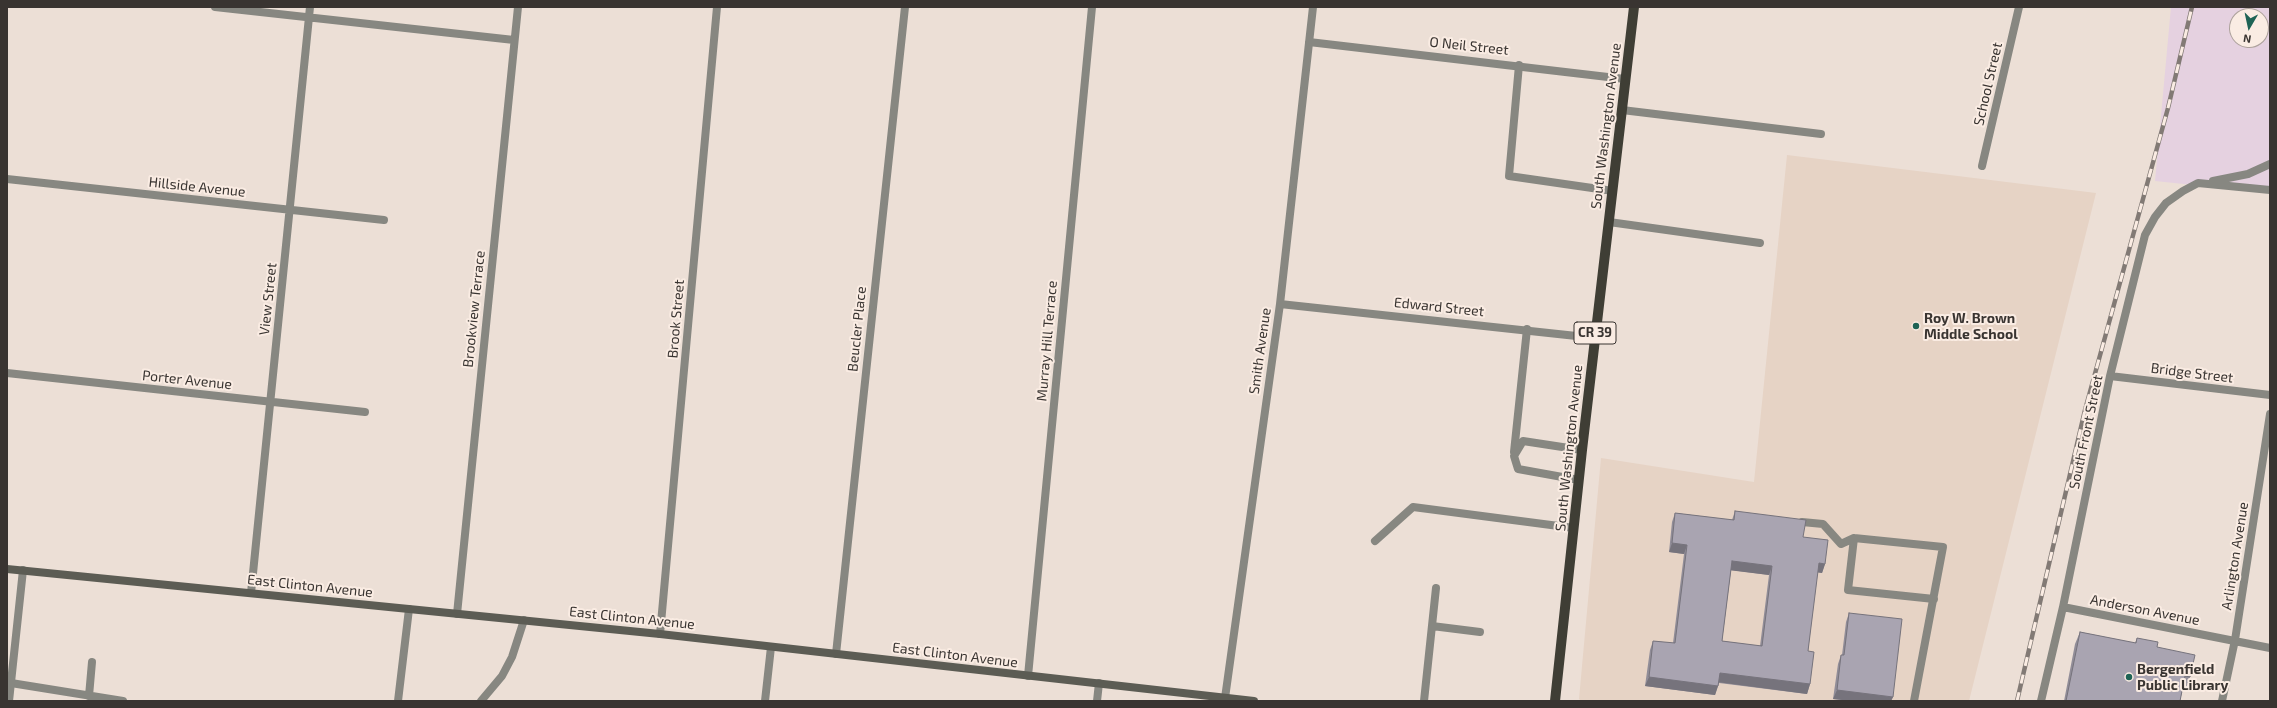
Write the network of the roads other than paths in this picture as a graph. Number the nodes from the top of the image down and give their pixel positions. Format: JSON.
{"nodes":[{"id":1,"x":215,"y":7,"type":"edge"},
{"id":2,"x":310,"y":7,"type":"edge"},
{"id":3,"x":518,"y":7,"type":"edge"},
{"id":4,"x":717,"y":7,"type":"edge"},
{"id":5,"x":905,"y":7,"type":"edge"},
{"id":6,"x":1092,"y":7,"type":"edge"},
{"id":7,"x":1313,"y":7,"type":"edge"},
{"id":8,"x":1634,"y":7,"type":"edge"},
{"id":9,"x":2019,"y":7,"type":"edge"},
{"id":10,"x":309,"y":17,"type":"junction"},
{"id":11,"x":514,"y":40,"type":"junction"},
{"id":12,"x":1309,"y":42,"type":"junction"},
{"id":13,"x":1519,"y":65,"type":"junction"},
{"id":14,"x":1625,"y":79,"type":"junction"},
{"id":15,"x":1622,"y":110,"type":"junction"},
{"id":16,"x":1821,"y":134,"type":"dead end"},
{"id":17,"x":2270,"y":164,"type":"edge"},
{"id":18,"x":1982,"y":166,"type":"dead end"},
{"id":19,"x":7,"y":179,"type":"edge"},
{"id":20,"x":2198,"y":183,"type":"junction"},
{"id":21,"x":2270,"y":190,"type":"edge"},
{"id":22,"x":1613,"y":191,"type":"junction"},
{"id":23,"x":290,"y":210,"type":"junction"},
{"id":24,"x":384,"y":220,"type":"dead end"},
{"id":25,"x":1609,"y":222,"type":"junction"},
{"id":26,"x":1760,"y":243,"type":"dead end"},
{"id":27,"x":1280,"y":304,"type":"junction"},
{"id":28,"x":1527,"y":329,"type":"junction"},
{"id":29,"x":1595,"y":338,"type":"junction"},
{"id":30,"x":7,"y":373,"type":"edge"},
{"id":31,"x":2110,"y":376,"type":"junction"},
{"id":32,"x":2270,"y":395,"type":"edge"},
{"id":33,"x":270,"y":402,"type":"junction"},
{"id":34,"x":365,"y":412,"type":"dead end"},
{"id":35,"x":2270,"y":414,"type":"edge"},
{"id":36,"x":1582,"y":450,"type":"junction"},
{"id":37,"x":1514,"y":456,"type":"junction"},
{"id":38,"x":1579,"y":480,"type":"junction"},
{"id":39,"x":1802,"y":522,"type":"edge"},
{"id":40,"x":1574,"y":528,"type":"junction"},
{"id":41,"x":1854,"y":538,"type":"junction"},
{"id":42,"x":1375,"y":542,"type":"dead end"},
{"id":43,"x":7,"y":569,"type":"edge"},
{"id":44,"x":23,"y":570,"type":"junction"},
{"id":45,"x":1436,"y":588,"type":"dead end"},
{"id":46,"x":251,"y":593,"type":"junction"},
{"id":47,"x":1934,"y":599,"type":"junction"},
{"id":48,"x":2063,"y":607,"type":"junction"},
{"id":49,"x":409,"y":609,"type":"junction"},
{"id":50,"x":457,"y":614,"type":"junction"},
{"id":51,"x":524,"y":620,"type":"junction"},
{"id":52,"x":1432,"y":626,"type":"junction"},
{"id":53,"x":1480,"y":632,"type":"dead end"},
{"id":54,"x":660,"y":634,"type":"junction"},
{"id":55,"x":2235,"y":640,"type":"junction"},
{"id":56,"x":771,"y":647,"type":"junction"},
{"id":57,"x":2270,"y":648,"type":"edge"},
{"id":58,"x":836,"y":654,"type":"junction"},
{"id":59,"x":92,"y":662,"type":"dead end"},
{"id":60,"x":1028,"y":676,"type":"junction"},
{"id":61,"x":1099,"y":683,"type":"junction"},
{"id":62,"x":11,"y":684,"type":"junction"},
{"id":63,"x":89,"y":696,"type":"junction"},
{"id":64,"x":1225,"y":698,"type":"junction"},
{"id":65,"x":9,"y":701,"type":"edge"},
{"id":66,"x":123,"y":701,"type":"edge"},
{"id":67,"x":398,"y":701,"type":"edge"},
{"id":68,"x":481,"y":701,"type":"edge"},
{"id":69,"x":765,"y":701,"type":"edge"},
{"id":70,"x":1097,"y":701,"type":"edge"},
{"id":71,"x":1254,"y":701,"type":"edge"},
{"id":72,"x":1424,"y":701,"type":"edge"},
{"id":73,"x":1555,"y":701,"type":"edge"},
{"id":74,"x":1914,"y":701,"type":"edge"},
{"id":75,"x":2041,"y":701,"type":"edge"},
{"id":76,"x":2222,"y":701,"type":"edge"}],
"edges":[{"from":1,"to":10,"type":"street"},
{"from":2,"to":10,"type":"street","name":"View Street"},
{"from":3,"to":11,"type":"street","name":"Brookview Terrace"},
{"from":4,"to":54,"type":"street","name":"Brook Street"},
{"from":5,"to":58,"type":"street","name":"Beucler Place"},
{"from":6,"to":60,"type":"street","name":"Murray Hill Terrace"},
{"from":7,"to":12,"type":"street","name":"Smith Avenue"},
{"from":8,"to":14,"type":"main road","name":"South Washington Avenue","number":"CR 39"},
{"from":9,"to":18,"type":"street","name":"School Street"},
{"from":10,"to":11,"type":"street"},
{"from":10,"to":23,"type":"street","name":"View Street"},
{"from":11,"to":50,"type":"street","name":"Brookview Terrace"},
{"from":12,"to":13,"type":"street","name":"O Neil Street"},
{"from":12,"to":27,"type":"street","name":"Smith Avenue"},
{"from":13,"to":14,"type":"street","name":"O Neil Street"},
{"from":13,"to":22,"type":"street"},
{"from":14,"to":15,"type":"main road","name":"South Washington Avenue","number":"CR 39"},
{"from":15,"to":16,"type":"street"},
{"from":15,"to":22,"type":"main road","name":"South Washington Avenue","number":"CR 39"},
{"from":17,"to":20,"type":"street","name":"South Front Street"},
{"from":19,"to":23,"type":"street","name":"Hillside Avenue"},
{"from":20,"to":21,"type":"street"},
{"from":20,"to":31,"type":"street","name":"South Front Street"},
{"from":22,"to":25,"type":"main road","name":"South Washington Avenue","number":"CR 39"},
{"from":23,"to":24,"type":"street","name":"Hillside Avenue"},
{"from":23,"to":33,"type":"street","name":"View Street"},
{"from":25,"to":26,"type":"street"},
{"from":25,"to":29,"type":"main road","name":"South Washington Avenue","number":"CR 39"},
{"from":27,"to":28,"type":"street","name":"Edward Street"},
{"from":27,"to":64,"type":"street","name":"Smith Avenue"},
{"from":28,"to":29,"type":"street","name":"Edward Street"},
{"from":28,"to":37,"type":"street"},
{"from":29,"to":36,"type":"main road","name":"South Washington Avenue","number":"CR 39"},
{"from":30,"to":33,"type":"street","name":"Porter Avenue"},
{"from":31,"to":32,"type":"street","name":"Bridge Street"},
{"from":31,"to":48,"type":"street","name":"South Front Street"},
{"from":33,"to":34,"type":"street","name":"Porter Avenue"},
{"from":33,"to":46,"type":"street","name":"View Street"},
{"from":35,"to":55,"type":"street","name":"Arlington Avenue"},
{"from":36,"to":37,"type":"street"},
{"from":36,"to":38,"type":"main road","name":"South Washington Avenue","number":"CR 39"},
{"from":37,"to":38,"type":"street"},
{"from":38,"to":40,"type":"main road","name":"South Washington Avenue","number":"CR 39"},
{"from":39,"to":41,"type":"street"},
{"from":40,"to":42,"type":"street"},
{"from":40,"to":73,"type":"main road","name":"South Washington Avenue","number":"CR 39"},
{"from":41,"to":47,"type":"street"},
{"from":41,"to":47,"type":"street"},
{"from":43,"to":44,"type":"street","name":"East Clinton Avenue"},
{"from":44,"to":46,"type":"street","name":"East Clinton Avenue"},
{"from":44,"to":62,"type":"street"},
{"from":45,"to":52,"type":"street"},
{"from":46,"to":49,"type":"street","name":"East Clinton Avenue"},
{"from":47,"to":74,"type":"street"},
{"from":48,"to":55,"type":"street","name":"Anderson Avenue"},
{"from":48,"to":75,"type":"street","name":"South Front Street"},
{"from":49,"to":50,"type":"street","name":"East Clinton Avenue"},
{"from":49,"to":67,"type":"street"},
{"from":50,"to":51,"type":"street","name":"East Clinton Avenue"},
{"from":51,"to":54,"type":"street","name":"East Clinton Avenue"},
{"from":51,"to":68,"type":"street"},
{"from":52,"to":53,"type":"street"},
{"from":52,"to":72,"type":"street"},
{"from":54,"to":56,"type":"street","name":"East Clinton Avenue"},
{"from":55,"to":57,"type":"street","name":"Anderson Avenue"},
{"from":55,"to":76,"type":"street","name":"Arlington Avenue"},
{"from":56,"to":58,"type":"street","name":"East Clinton Avenue"},
{"from":56,"to":69,"type":"street"},
{"from":58,"to":60,"type":"street","name":"East Clinton Avenue"},
{"from":59,"to":63,"type":"street"},
{"from":60,"to":61,"type":"street","name":"East Clinton Avenue"},
{"from":61,"to":64,"type":"street","name":"East Clinton Avenue"},
{"from":61,"to":70,"type":"street"},
{"from":62,"to":63,"type":"street"},
{"from":62,"to":65,"type":"street"},
{"from":63,"to":66,"type":"street"},
{"from":64,"to":71,"type":"street","name":"East Clinton Avenue"}]}
